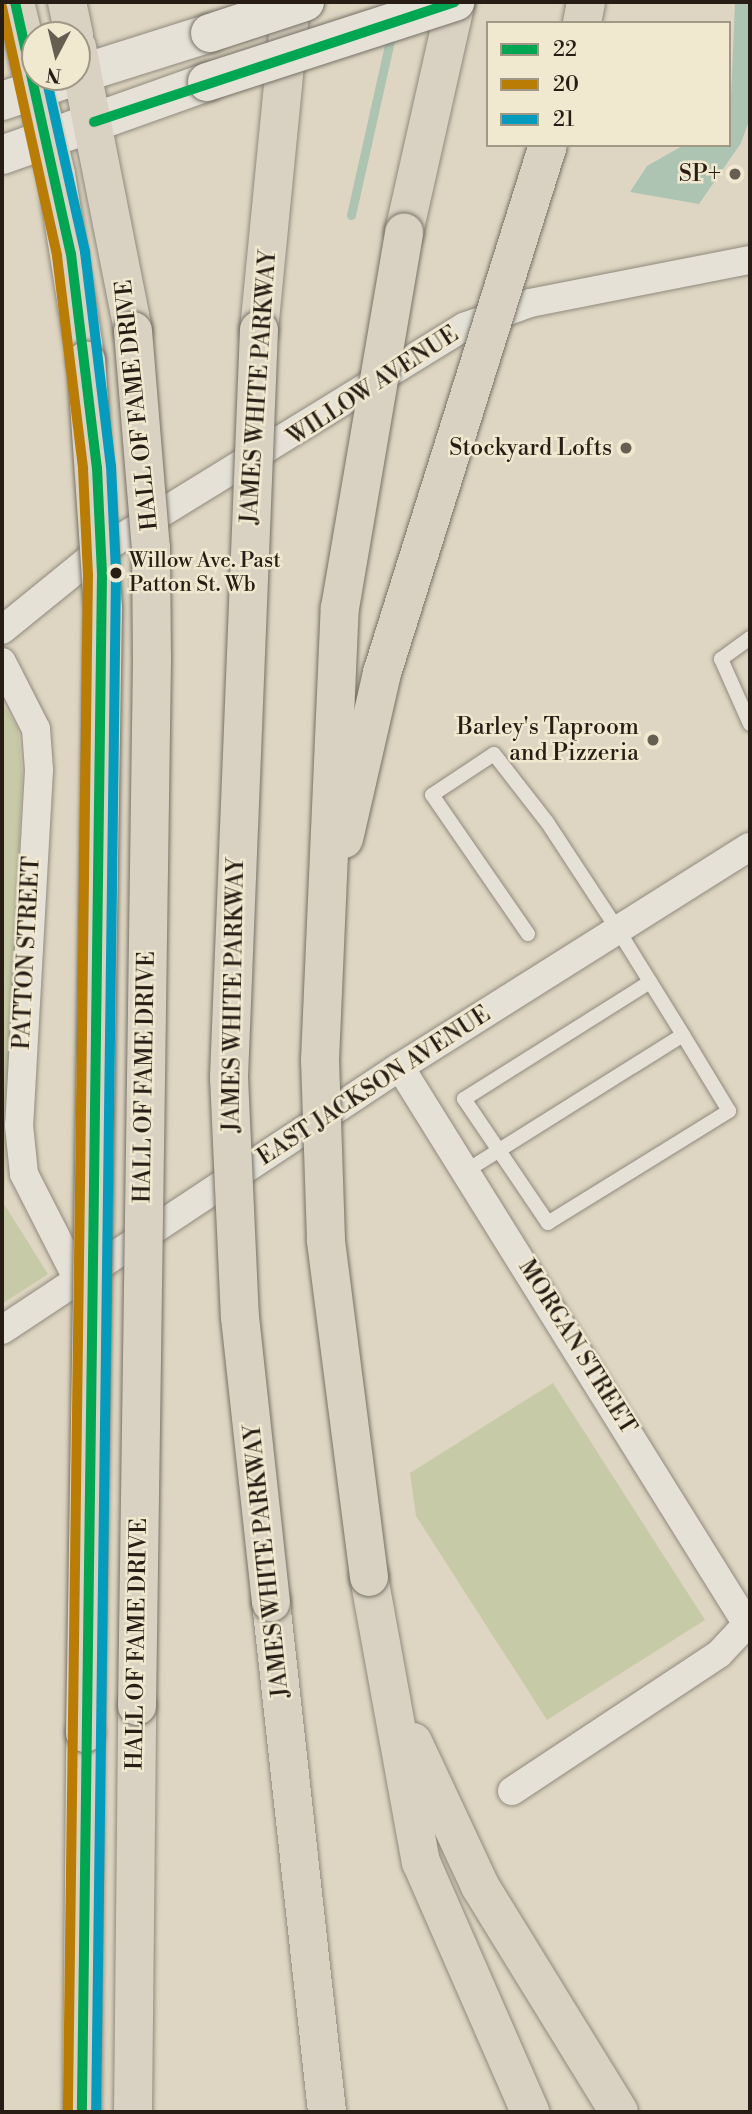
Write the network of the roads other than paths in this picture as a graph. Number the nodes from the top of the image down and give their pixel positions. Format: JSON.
{"nodes":[{"id":1,"x":15,"y":2,"type":"edge"},
{"id":2,"x":66,"y":2,"type":"edge"},
{"id":3,"x":291,"y":2,"type":"edge"},
{"id":4,"x":305,"y":2,"type":"edge"},
{"id":5,"x":455,"y":2,"type":"edge"},
{"id":6,"x":586,"y":2,"type":"edge"},
{"id":7,"x":71,"y":21,"type":"edge"},
{"id":8,"x":582,"y":21,"type":"edge"},
{"id":9,"x":91,"y":65,"type":"edge"},
{"id":10,"x":85,"y":91,"type":"edge"},
{"id":11,"x":19,"y":95,"type":"edge"},
{"id":12,"x":94,"y":122,"type":"junction"},
{"id":13,"x":48,"y":141,"type":"junction"},
{"id":14,"x":547,"y":147,"type":"edge"},
{"id":15,"x":2,"y":155,"type":"edge"},
{"id":16,"x":750,"y":260,"type":"edge"},
{"id":17,"x":2,"y":630,"type":"edge"},
{"id":18,"x":750,"y":638,"type":"edge"},
{"id":19,"x":2,"y":662,"type":"edge"},
{"id":20,"x":750,"y":724,"type":"edge"},
{"id":21,"x":750,"y":848,"type":"edge"},
{"id":22,"x":327,"y":912,"type":"junction"},
{"id":23,"x":618,"y":930,"type":"junction"},
{"id":24,"x":528,"y":934,"type":"dead end"},
{"id":25,"x":650,"y":982,"type":"junction"},
{"id":26,"x":683,"y":1035,"type":"junction"},
{"id":27,"x":400,"y":1067,"type":"junction"},
{"id":28,"x":498,"y":1151,"type":"junction"},
{"id":29,"x":466,"y":1171,"type":"junction"},
{"id":30,"x":79,"y":1282,"type":"junction"},
{"id":31,"x":2,"y":1330,"type":"edge"},
{"id":32,"x":749,"y":1624,"type":"edge"},
{"id":33,"x":393,"y":1692,"type":"junction"},
{"id":34,"x":512,"y":1791,"type":"dead end"},
{"id":35,"x":82,"y":2112,"type":"edge"},
{"id":36,"x":133,"y":2112,"type":"edge"},
{"id":37,"x":327,"y":2112,"type":"edge"},
{"id":38,"x":530,"y":2112,"type":"edge"},
{"id":39,"x":619,"y":2112,"type":"edge"}],
"edges":[{"from":1,"to":11,"type":"main road","name":"HALL OF FAME DRIVE"},
{"from":2,"to":7,"type":"main road"},
{"from":3,"to":37,"type":"main road","name":"JAMES WHITE PARKWAY","bridge":true},
{"from":4,"to":9,"type":"main road","bridge":true},
{"from":5,"to":12,"type":"main road","bridge":true},
{"from":5,"to":22,"type":"main road","bridge":true},
{"from":6,"to":8,"type":"main road"},
{"from":10,"to":12,"type":"main road","name":"HALL OF FAME DRIVE"},
{"from":11,"to":13,"type":"main road","name":"HALL OF FAME DRIVE"},
{"from":12,"to":13,"type":"main road"},
{"from":12,"to":36,"type":"main road","name":"HALL OF FAME DRIVE","bridge":true},
{"from":13,"to":15,"type":"main road"},
{"from":13,"to":35,"type":"main road","name":"HALL OF FAME DRIVE","bridge":true},
{"from":14,"to":22,"type":"main road","bridge":true},
{"from":16,"to":17,"type":"street","name":"WILLOW AVENUE"},
{"from":18,"to":20,"type":"lane"},
{"from":19,"to":30,"type":"street","name":"PATTON STREET"},
{"from":21,"to":23,"type":"street","name":"EAST JACKSON AVENUE"},
{"from":22,"to":33,"type":"main road","bridge":true},
{"from":23,"to":24,"type":"lane"},
{"from":23,"to":25,"type":"lane"},
{"from":23,"to":27,"type":"street","name":"EAST JACKSON AVENUE"},
{"from":25,"to":26,"type":"lane"},
{"from":25,"to":28,"type":"lane"},
{"from":26,"to":28,"type":"lane"},
{"from":26,"to":28,"type":"lane"},
{"from":27,"to":29,"type":"street","name":"MORGAN STREET"},
{"from":27,"to":30,"type":"street","name":"EAST JACKSON AVENUE"},
{"from":28,"to":29,"type":"lane"},
{"from":29,"to":32,"type":"street","name":"MORGAN STREET"},
{"from":30,"to":31,"type":"street","name":"EAST JACKSON AVENUE"},
{"from":32,"to":34,"type":"street"},
{"from":33,"to":38,"type":"main road"},
{"from":33,"to":39,"type":"main road"}]}
